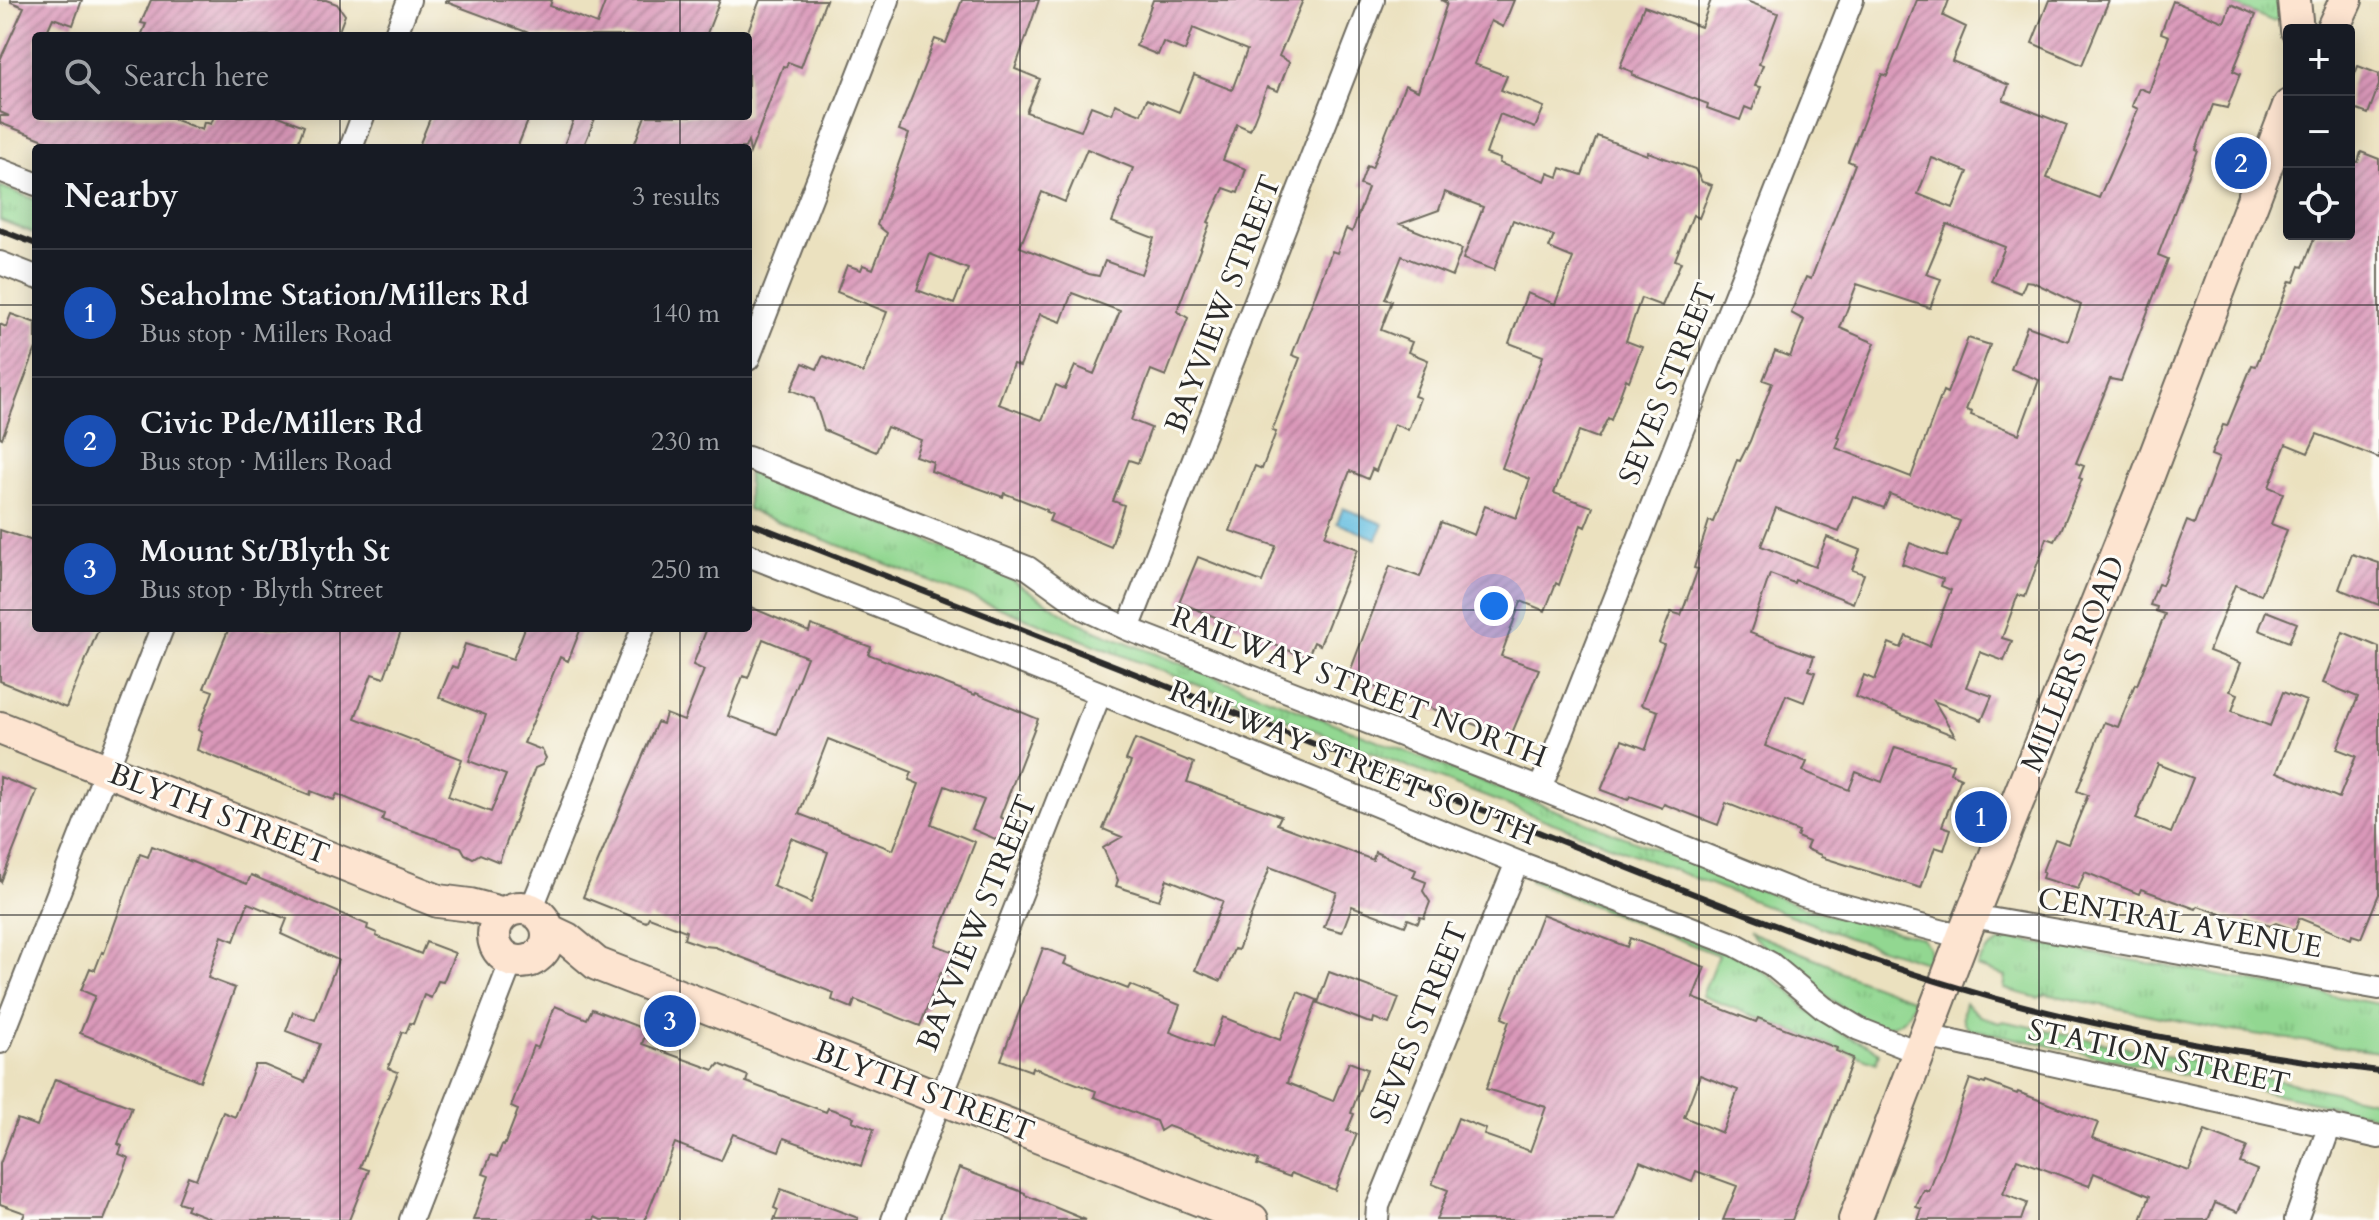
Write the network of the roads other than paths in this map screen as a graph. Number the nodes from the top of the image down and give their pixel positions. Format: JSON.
{"nodes":[{"id":1,"x":409,"y":0,"type":"edge"},
{"id":2,"x":888,"y":0,"type":"edge"},
{"id":3,"x":1373,"y":0,"type":"edge"},
{"id":4,"x":1852,"y":0,"type":"edge"},
{"id":5,"x":2294,"y":0,"type":"edge"},
{"id":6,"x":2346,"y":0,"type":"edge"},
{"id":7,"x":2296,"y":24,"type":"edge"},
{"id":8,"x":2335,"y":24,"type":"edge"},
{"id":9,"x":397,"y":32,"type":"edge"},
{"id":10,"x":362,"y":120,"type":"edge"},
{"id":11,"x":2283,"y":122,"type":"edge"},
{"id":12,"x":352,"y":144,"type":"edge"},
{"id":13,"x":0,"y":170,"type":"edge"},
{"id":14,"x":32,"y":182,"type":"edge"},
{"id":15,"x":0,"y":263,"type":"edge"},
{"id":16,"x":32,"y":275,"type":"edge"},
{"id":17,"x":752,"y":349,"type":"edge"},
{"id":18,"x":752,"y":460,"type":"edge"},
{"id":19,"x":752,"y":557,"type":"edge"},
{"id":20,"x":1128,"y":629,"type":"junction"},
{"id":21,"x":160,"y":632,"type":"edge"},
{"id":22,"x":641,"y":632,"type":"edge"},
{"id":23,"x":1100,"y":693,"type":"junction"},
{"id":24,"x":0,"y":728,"type":"edge"},
{"id":25,"x":106,"y":770,"type":"junction"},
{"id":26,"x":1540,"y":789,"type":"junction"},
{"id":27,"x":1517,"y":862,"type":"junction"},
{"id":28,"x":1968,"y":927,"type":"junction"},
{"id":29,"x":522,"y":934,"type":"junction"},
{"id":30,"x":2379,"y":988,"type":"edge"},
{"id":31,"x":0,"y":1042,"type":"edge"},
{"id":32,"x":1923,"y":1044,"type":"junction"},
{"id":33,"x":941,"y":1098,"type":"junction"},
{"id":34,"x":2330,"y":1125,"type":"junction"},
{"id":35,"x":2379,"y":1137,"type":"edge"},
{"id":36,"x":1373,"y":1215,"type":"edge"},
{"id":37,"x":411,"y":1220,"type":"edge"},
{"id":38,"x":893,"y":1220,"type":"edge"},
{"id":39,"x":1252,"y":1220,"type":"edge"},
{"id":40,"x":1855,"y":1220,"type":"edge"},
{"id":41,"x":2296,"y":1220,"type":"edge"}],
"edges":[{"from":1,"to":9,"type":"street"},
{"from":2,"to":17,"type":"street"},
{"from":3,"to":20,"type":"street","name":"BAYVIEW STREET"},
{"from":4,"to":26,"type":"street","name":"SEVES STREET"},
{"from":5,"to":7,"type":"street"},
{"from":6,"to":8,"type":"street"},
{"from":10,"to":12,"type":"street"},
{"from":11,"to":28,"type":"street","name":"MILLERS ROAD"},
{"from":13,"to":14,"type":"street"},
{"from":15,"to":16,"type":"street"},
{"from":18,"to":20,"type":"street","name":"RAILWAY STREET NORTH"},
{"from":19,"to":23,"type":"street","name":"RAILWAY STREET SOUTH"},
{"from":20,"to":26,"type":"street","name":"RAILWAY STREET NORTH"},
{"from":21,"to":25,"type":"street"},
{"from":22,"to":29,"type":"street"},
{"from":23,"to":27,"type":"street","name":"RAILWAY STREET SOUTH"},
{"from":23,"to":33,"type":"street","name":"BAYVIEW STREET"},
{"from":24,"to":25,"type":"street","name":"BLYTH STREET"},
{"from":25,"to":29,"type":"street","name":"BLYTH STREET"},
{"from":25,"to":31,"type":"street"},
{"from":26,"to":28,"type":"street","name":"RAILWAY STREET NORTH"},
{"from":27,"to":32,"type":"street","name":"RAILWAY STREET SOUTH"},
{"from":27,"to":36,"type":"street","name":"SEVES STREET"},
{"from":28,"to":30,"type":"street","name":"CENTRAL AVENUE"},
{"from":28,"to":32,"type":"street","name":"MILLERS ROAD"},
{"from":29,"to":33,"type":"street","name":"BLYTH STREET"},
{"from":29,"to":37,"type":"street"},
{"from":32,"to":34,"type":"street","name":"STATION STREET"},
{"from":32,"to":40,"type":"street","name":"MILLERS ROAD"},
{"from":33,"to":38,"type":"street","name":"BAYVIEW STREET"},
{"from":33,"to":39,"type":"street","name":"BLYTH STREET"},
{"from":34,"to":35,"type":"street","name":"STATION STREET"},
{"from":34,"to":41,"type":"street"}]}
